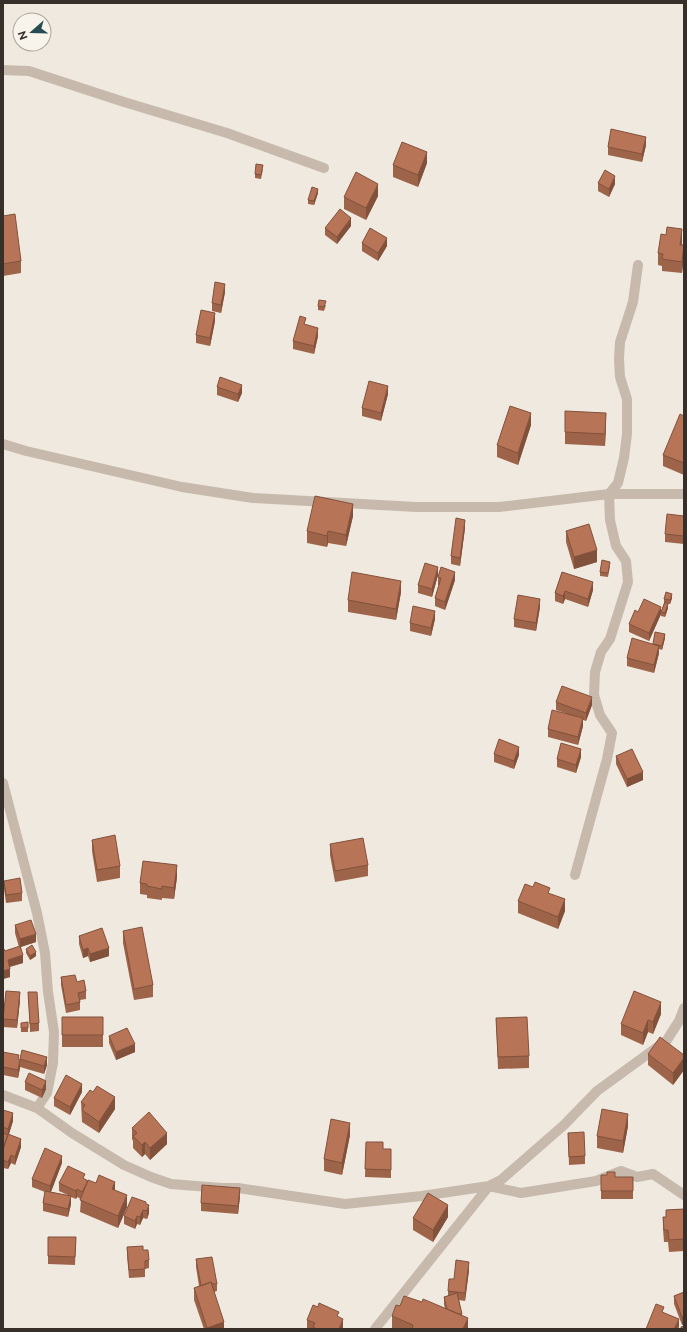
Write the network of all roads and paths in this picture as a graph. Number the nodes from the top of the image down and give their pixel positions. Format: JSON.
{"nodes":[{"id":1,"x":3,"y":70,"type":"edge"},
{"id":2,"x":324,"y":168,"type":"dead end"},
{"id":3,"x":638,"y":264,"type":"dead end"},
{"id":4,"x":3,"y":444,"type":"edge"},
{"id":5,"x":608,"y":494,"type":"junction"},
{"id":6,"x":684,"y":494,"type":"edge"},
{"id":7,"x":3,"y":783,"type":"edge"},
{"id":8,"x":576,"y":875,"type":"dead end"},
{"id":9,"x":684,"y":1008,"type":"edge"},
{"id":10,"x":3,"y":1095,"type":"edge"},
{"id":11,"x":37,"y":1108,"type":"junction"},
{"id":12,"x":488,"y":1186,"type":"junction"},
{"id":13,"x":684,"y":1194,"type":"edge"},
{"id":14,"x":375,"y":1329,"type":"edge"}],
"edges":[{"from":1,"to":2,"type":"street"},
{"from":3,"to":5,"type":"street"},
{"from":4,"to":5,"type":"street"},
{"from":5,"to":6,"type":"street"},
{"from":5,"to":8,"type":"street"},
{"from":7,"to":11,"type":"street"},
{"from":9,"to":12,"type":"street"},
{"from":10,"to":11,"type":"street"},
{"from":11,"to":12,"type":"street"},
{"from":12,"to":13,"type":"street"},
{"from":12,"to":14,"type":"street"}]}
